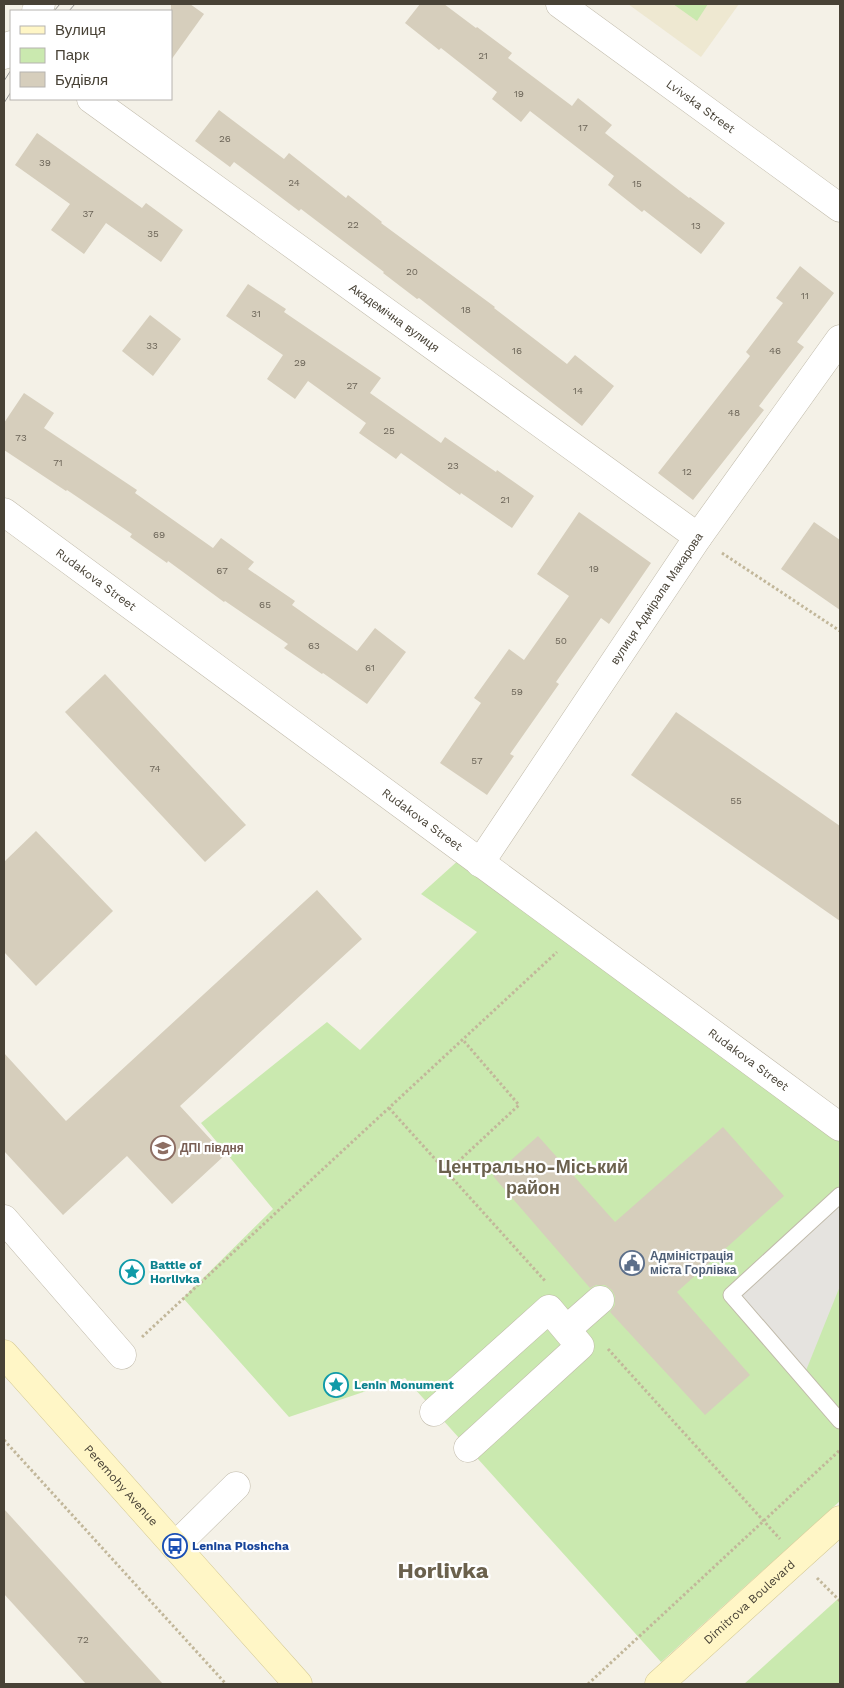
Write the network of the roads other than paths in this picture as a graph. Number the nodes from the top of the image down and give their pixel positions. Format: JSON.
{"nodes":[{"id":1,"x":560,"y":4,"type":"edge"},
{"id":2,"x":92,"y":100,"type":"edge"},
{"id":3,"x":840,"y":208,"type":"edge"},
{"id":4,"x":840,"y":339,"type":"edge"},
{"id":5,"x":4,"y":512,"type":"edge"},
{"id":6,"x":698,"y":537,"type":"junction"},
{"id":7,"x":480,"y":863,"type":"junction"},
{"id":8,"x":840,"y":1128,"type":"edge"},
{"id":9,"x":840,"y":1195,"type":"edge"},
{"id":10,"x":4,"y":1219,"type":"edge"},
{"id":11,"x":600,"y":1300,"type":"dead end"},
{"id":12,"x":573,"y":1324,"type":"junction"},
{"id":13,"x":4,"y":1354,"type":"edge"},
{"id":14,"x":122,"y":1355,"type":"road end"},
{"id":15,"x":434,"y":1412,"type":"dead end"},
{"id":16,"x":840,"y":1421,"type":"edge"},
{"id":17,"x":468,"y":1448,"type":"dead end"},
{"id":18,"x":236,"y":1486,"type":"dead end"},
{"id":19,"x":840,"y":1520,"type":"edge"},
{"id":20,"x":175,"y":1546,"type":"junction"},
{"id":21,"x":298,"y":1684,"type":"edge"},
{"id":22,"x":659,"y":1684,"type":"edge"}],
"edges":[{"from":1,"to":3,"type":"street","name":"Lvivska Street"},
{"from":2,"to":6,"type":"street","name":"Академічна вулиця"},
{"from":4,"to":6,"type":"street","name":"вулиця Адмірала Макарова"},
{"from":5,"to":7,"type":"street","name":"Rudakova Street"},
{"from":6,"to":7,"type":"street","name":"вулиця Адмірала Макарова"},
{"from":7,"to":8,"type":"street","name":"Rudakova Street"},
{"from":9,"to":16,"type":"lane"},
{"from":10,"to":14,"type":"street"},
{"from":11,"to":12,"type":"street"},
{"from":12,"to":15,"type":"street"},
{"from":12,"to":17,"type":"street"},
{"from":13,"to":20,"type":"main road","name":"Peremohy Avenue"},
{"from":18,"to":20,"type":"street"},
{"from":19,"to":22,"type":"main road","name":"Dimitrova Boulevard"},
{"from":20,"to":21,"type":"main road","name":"Peremohy Avenue"}]}
